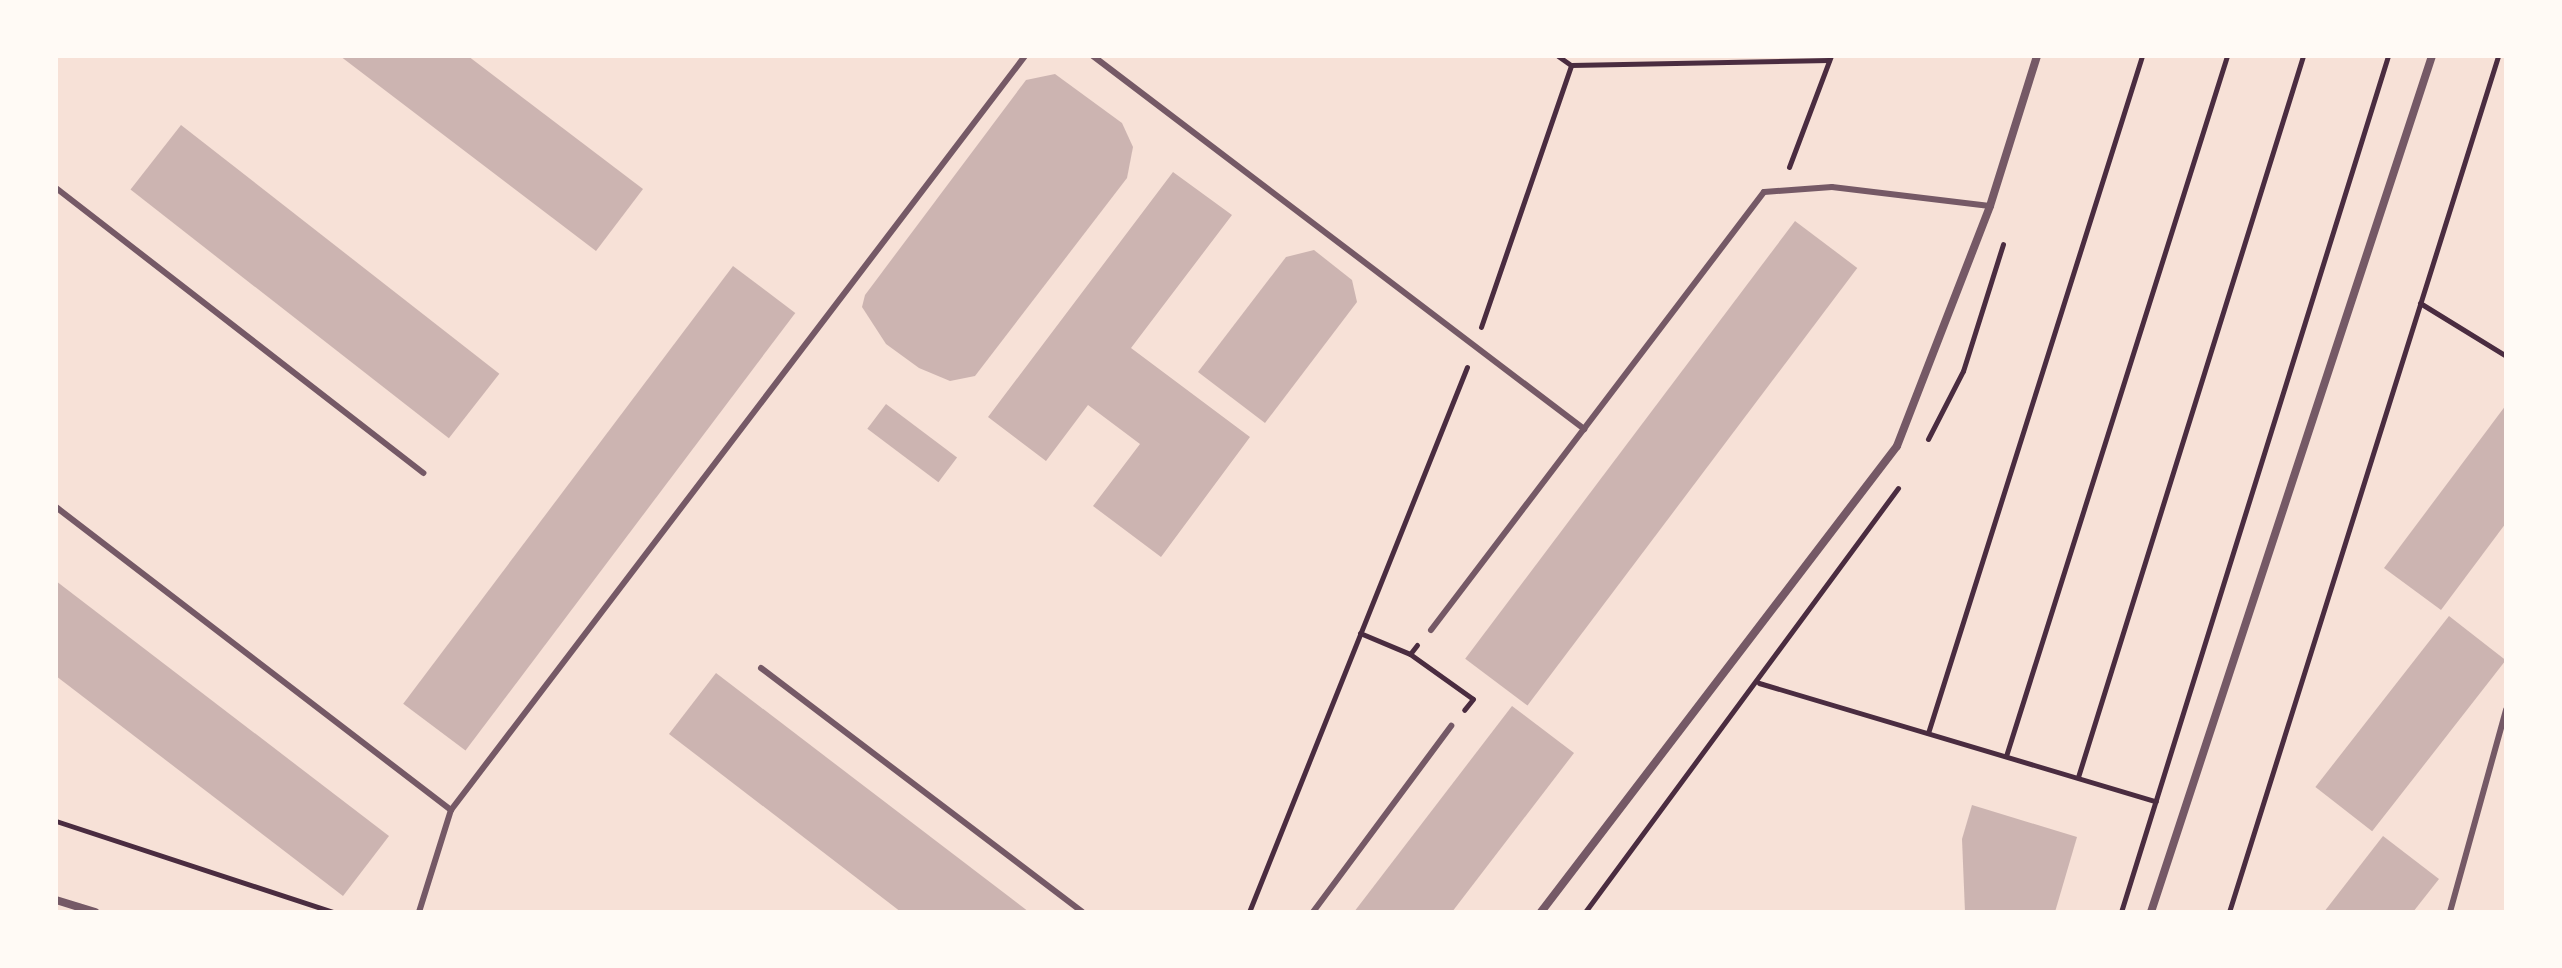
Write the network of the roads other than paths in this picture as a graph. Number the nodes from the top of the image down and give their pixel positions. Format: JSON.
{"nodes":[{"id":1,"x":1025,"y":56,"type":"edge"},
{"id":2,"x":1093,"y":56,"type":"edge"},
{"id":3,"x":2037,"y":56,"type":"edge"},
{"id":4,"x":2432,"y":56,"type":"edge"},
{"id":5,"x":56,"y":188,"type":"edge"},
{"id":6,"x":1990,"y":206,"type":"junction"},
{"id":7,"x":1584,"y":429,"type":"junction"},
{"id":8,"x":423,"y":473,"type":"dead end"},
{"id":9,"x":56,"y":507,"type":"edge"},
{"id":10,"x":1431,"y":630,"type":"road end"},
{"id":11,"x":761,"y":668,"type":"dead end"},
{"id":12,"x":2506,"y":710,"type":"edge"},
{"id":13,"x":1451,"y":726,"type":"road end"},
{"id":14,"x":451,"y":810,"type":"junction"},
{"id":15,"x":56,"y":900,"type":"edge"},
{"id":16,"x":95,"y":912,"type":"edge"},
{"id":17,"x":419,"y":912,"type":"edge"},
{"id":18,"x":1082,"y":912,"type":"edge"},
{"id":19,"x":1313,"y":912,"type":"edge"},
{"id":20,"x":1541,"y":912,"type":"edge"},
{"id":21,"x":2151,"y":912,"type":"edge"},
{"id":22,"x":2450,"y":912,"type":"edge"}],
"edges":[{"from":1,"to":14,"type":"lane"},
{"from":2,"to":7,"type":"lane"},
{"from":3,"to":6,"type":"street"},
{"from":4,"to":21,"type":"street"},
{"from":5,"to":8,"type":"lane"},
{"from":6,"to":7,"type":"lane"},
{"from":6,"to":20,"type":"street"},
{"from":7,"to":10,"type":"lane"},
{"from":9,"to":14,"type":"lane"},
{"from":11,"to":18,"type":"lane"},
{"from":12,"to":22,"type":"lane"},
{"from":13,"to":19,"type":"lane"},
{"from":14,"to":17,"type":"lane"},
{"from":15,"to":16,"type":"street"}]}
